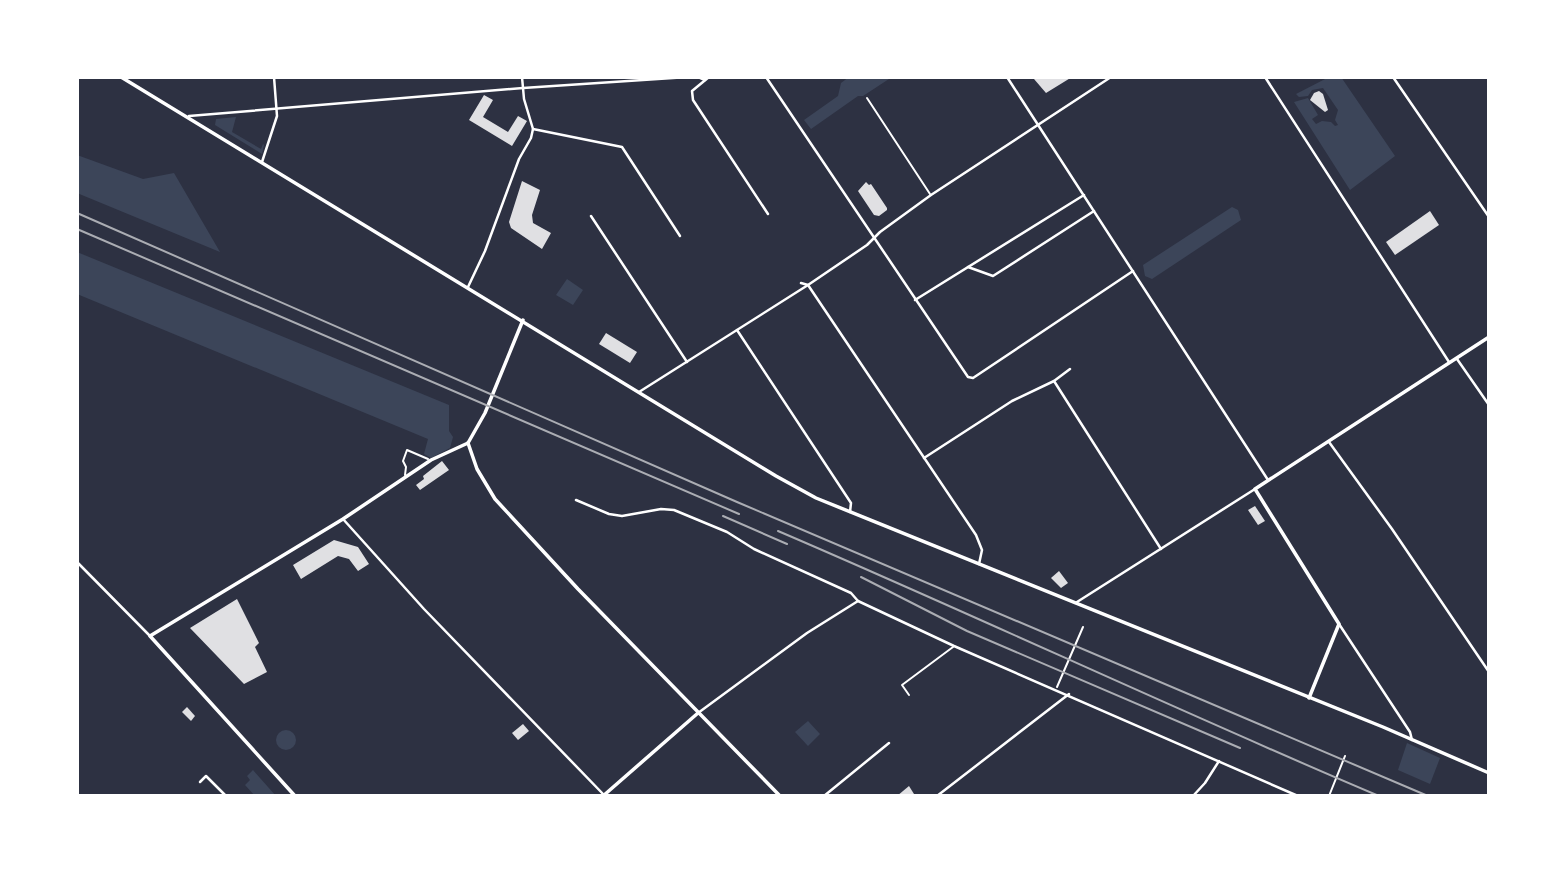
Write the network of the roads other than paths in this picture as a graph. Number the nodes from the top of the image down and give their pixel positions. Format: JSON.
{"nodes":[{"id":1,"x":121,"y":77,"type":"edge"},
{"id":2,"x":274,"y":77,"type":"edge"},
{"id":3,"x":523,"y":77,"type":"edge"},
{"id":4,"x":688,"y":77,"type":"edge"},
{"id":5,"x":698,"y":77,"type":"edge"},
{"id":6,"x":709,"y":77,"type":"edge"},
{"id":7,"x":766,"y":77,"type":"edge"},
{"id":8,"x":1007,"y":77,"type":"edge"},
{"id":9,"x":1111,"y":77,"type":"edge"},
{"id":10,"x":1265,"y":77,"type":"edge"},
{"id":11,"x":1393,"y":77,"type":"edge"},
{"id":12,"x":705,"y":80,"type":"junction"},
{"id":13,"x":523,"y":88,"type":"junction"},
{"id":14,"x":867,"y":98,"type":"dead end"},
{"id":15,"x":277,"y":109,"type":"junction"},
{"id":16,"x":190,"y":117,"type":"junction"},
{"id":17,"x":1038,"y":124,"type":"junction"},
{"id":18,"x":533,"y":129,"type":"junction"},
{"id":19,"x":262,"y":162,"type":"junction"},
{"id":20,"x":931,"y":195,"type":"junction"},
{"id":21,"x":1084,"y":195,"type":"junction"},
{"id":22,"x":1094,"y":211,"type":"junction"},
{"id":23,"x":768,"y":214,"type":"dead end"},
{"id":24,"x":591,"y":216,"type":"dead end"},
{"id":25,"x":1489,"y":218,"type":"edge"},
{"id":26,"x":680,"y":236,"type":"dead end"},
{"id":27,"x":873,"y":238,"type":"junction"},
{"id":28,"x":968,"y":267,"type":"junction"},
{"id":29,"x":1133,"y":271,"type":"junction"},
{"id":30,"x":801,"y":283,"type":"dead end"},
{"id":31,"x":808,"y":285,"type":"junction"},
{"id":32,"x":468,"y":287,"type":"junction"},
{"id":33,"x":915,"y":300,"type":"junction"},
{"id":34,"x":523,"y":320,"type":"junction"},
{"id":35,"x":737,"y":331,"type":"junction"},
{"id":36,"x":1489,"y":337,"type":"edge"},
{"id":37,"x":1457,"y":358,"type":"junction"},
{"id":38,"x":687,"y":362,"type":"junction"},
{"id":39,"x":1449,"y":363,"type":"junction"},
{"id":40,"x":1070,"y":369,"type":"dead end"},
{"id":41,"x":1054,"y":381,"type":"junction"},
{"id":42,"x":639,"y":392,"type":"junction"},
{"id":43,"x":1489,"y":405,"type":"edge"},
{"id":44,"x":1329,"y":442,"type":"junction"},
{"id":45,"x":468,"y":443,"type":"junction"},
{"id":46,"x":924,"y":458,"type":"junction"},
{"id":47,"x":432,"y":460,"type":"junction"},
{"id":48,"x":403,"y":479,"type":"junction"},
{"id":49,"x":1268,"y":480,"type":"junction"},
{"id":50,"x":1255,"y":489,"type":"junction"},
{"id":51,"x":576,"y":500,"type":"dead end"},
{"id":52,"x":850,"y":512,"type":"junction"},
{"id":53,"x":343,"y":519,"type":"junction"},
{"id":54,"x":1161,"y":550,"type":"junction"},
{"id":55,"x":77,"y":562,"type":"edge"},
{"id":56,"x":979,"y":564,"type":"junction"},
{"id":57,"x":858,"y":601,"type":"junction"},
{"id":58,"x":1075,"y":603,"type":"junction"},
{"id":59,"x":1339,"y":624,"type":"junction"},
{"id":60,"x":150,"y":636,"type":"junction"},
{"id":61,"x":954,"y":646,"type":"junction"},
{"id":62,"x":1489,"y":672,"type":"edge"},
{"id":63,"x":1069,"y":694,"type":"junction"},
{"id":64,"x":909,"y":695,"type":"dead end"},
{"id":65,"x":1309,"y":698,"type":"junction"},
{"id":66,"x":698,"y":713,"type":"junction"},
{"id":67,"x":1412,"y":740,"type":"junction"},
{"id":68,"x":889,"y":743,"type":"dead end"},
{"id":69,"x":1219,"y":761,"type":"junction"},
{"id":70,"x":1489,"y":773,"type":"edge"},
{"id":71,"x":200,"y":782,"type":"dead end"},
{"id":72,"x":226,"y":796,"type":"edge"},
{"id":73,"x":294,"y":796,"type":"edge"},
{"id":74,"x":604,"y":796,"type":"edge"},
{"id":75,"x":780,"y":796,"type":"edge"},
{"id":76,"x":824,"y":796,"type":"edge"},
{"id":77,"x":937,"y":796,"type":"edge"},
{"id":78,"x":1193,"y":796,"type":"edge"},
{"id":79,"x":1298,"y":796,"type":"edge"}],
"edges":[{"from":1,"to":16,"type":"street"},
{"from":2,"to":15,"type":"street"},
{"from":3,"to":13,"type":"street"},
{"from":4,"to":13,"type":"street"},
{"from":5,"to":12,"type":"street"},
{"from":6,"to":12,"type":"street"},
{"from":7,"to":27,"type":"street"},
{"from":8,"to":17,"type":"street"},
{"from":9,"to":17,"type":"street"},
{"from":10,"to":39,"type":"street"},
{"from":11,"to":25,"type":"street"},
{"from":12,"to":23,"type":"street"},
{"from":13,"to":15,"type":"street"},
{"from":13,"to":18,"type":"street"},
{"from":14,"to":20,"type":"lane"},
{"from":15,"to":16,"type":"street"},
{"from":15,"to":19,"type":"street"},
{"from":16,"to":19,"type":"street"},
{"from":17,"to":20,"type":"street"},
{"from":17,"to":21,"type":"street"},
{"from":18,"to":26,"type":"street"},
{"from":18,"to":32,"type":"street"},
{"from":19,"to":32,"type":"street"},
{"from":20,"to":27,"type":"street"},
{"from":21,"to":22,"type":"street"},
{"from":21,"to":28,"type":"street"},
{"from":22,"to":28,"type":"street"},
{"from":22,"to":29,"type":"street"},
{"from":24,"to":38,"type":"street"},
{"from":27,"to":31,"type":"street"},
{"from":27,"to":33,"type":"street"},
{"from":28,"to":33,"type":"street"},
{"from":29,"to":33,"type":"street"},
{"from":29,"to":49,"type":"street"},
{"from":30,"to":31,"type":"street"},
{"from":31,"to":35,"type":"street"},
{"from":31,"to":46,"type":"street"},
{"from":32,"to":34,"type":"street"},
{"from":34,"to":42,"type":"street"},
{"from":34,"to":45,"type":"street"},
{"from":35,"to":38,"type":"street"},
{"from":35,"to":52,"type":"street"},
{"from":36,"to":37,"type":"street"},
{"from":37,"to":39,"type":"street"},
{"from":37,"to":43,"type":"street"},
{"from":38,"to":42,"type":"street"},
{"from":39,"to":44,"type":"street"},
{"from":40,"to":41,"type":"street"},
{"from":41,"to":46,"type":"street"},
{"from":41,"to":54,"type":"street"},
{"from":42,"to":52,"type":"street"},
{"from":44,"to":49,"type":"street"},
{"from":44,"to":62,"type":"street"},
{"from":45,"to":47,"type":"street"},
{"from":45,"to":66,"type":"street"},
{"from":46,"to":56,"type":"street"},
{"from":47,"to":48,"type":"street"},
{"from":47,"to":48,"type":"lane"},
{"from":48,"to":53,"type":"street"},
{"from":49,"to":50,"type":"street"},
{"from":50,"to":54,"type":"street"},
{"from":50,"to":59,"type":"street"},
{"from":51,"to":57,"type":"street"},
{"from":52,"to":56,"type":"street"},
{"from":53,"to":60,"type":"street"},
{"from":53,"to":74,"type":"street"},
{"from":54,"to":58,"type":"street"},
{"from":55,"to":60,"type":"street"},
{"from":56,"to":58,"type":"street"},
{"from":57,"to":61,"type":"street"},
{"from":57,"to":66,"type":"street"},
{"from":58,"to":65,"type":"street"},
{"from":59,"to":65,"type":"street"},
{"from":59,"to":67,"type":"street"},
{"from":60,"to":73,"type":"street"},
{"from":61,"to":63,"type":"street"},
{"from":61,"to":64,"type":"lane"},
{"from":63,"to":69,"type":"street"},
{"from":63,"to":77,"type":"street"},
{"from":65,"to":67,"type":"street"},
{"from":66,"to":74,"type":"street"},
{"from":66,"to":75,"type":"street"},
{"from":67,"to":70,"type":"street"},
{"from":68,"to":76,"type":"street"},
{"from":69,"to":78,"type":"street"},
{"from":69,"to":79,"type":"street"},
{"from":71,"to":72,"type":"street"}]}
